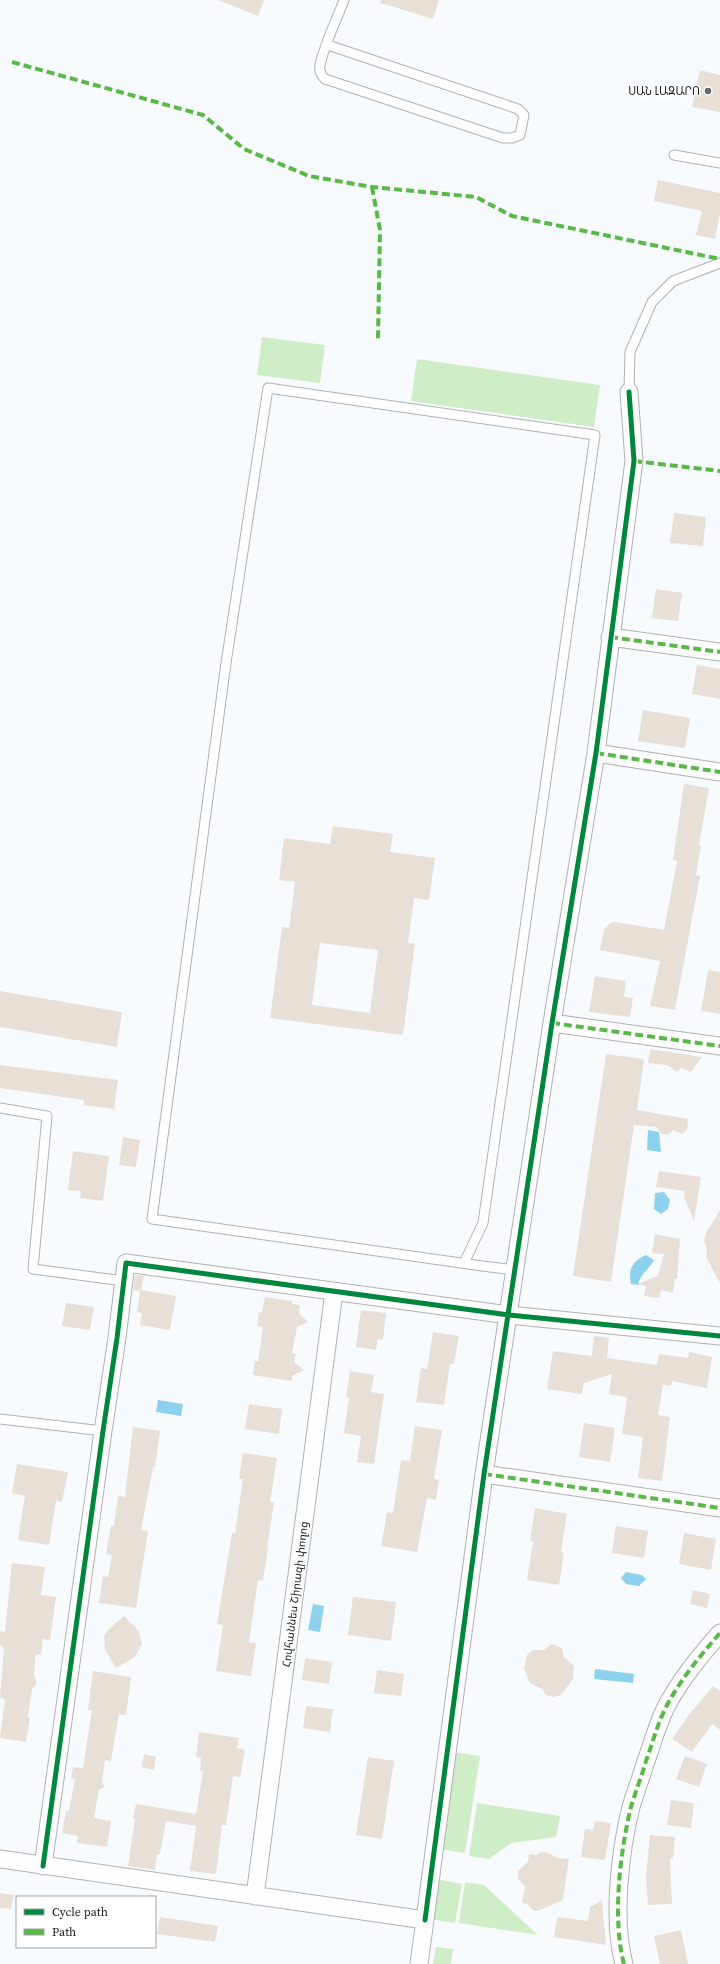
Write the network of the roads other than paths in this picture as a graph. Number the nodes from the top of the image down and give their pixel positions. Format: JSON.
{"nodes":[{"id":1,"x":344,"y":0,"type":"edge"},
{"id":2,"x":328,"y":45,"type":"junction"},
{"id":3,"x":674,"y":155,"type":"dead end"},
{"id":4,"x":720,"y":163,"type":"edge"},
{"id":5,"x":720,"y":263,"type":"edge"},
{"id":6,"x":629,"y":392,"type":"joint"},
{"id":7,"x":610,"y":637,"type":"junction"},
{"id":8,"x":720,"y":652,"type":"edge"},
{"id":9,"x":596,"y":753,"type":"junction"},
{"id":10,"x":720,"y":772,"type":"edge"},
{"id":11,"x":552,"y":1022,"type":"junction"},
{"id":12,"x":720,"y":1046,"type":"edge"},
{"id":13,"x":0,"y":1108,"type":"edge"},
{"id":14,"x":464,"y":1263,"type":"junction"},
{"id":15,"x":515,"y":1270,"type":"junction"},
{"id":16,"x":124,"y":1281,"type":"junction"},
{"id":17,"x":334,"y":1292,"type":"junction"},
{"id":18,"x":509,"y":1315,"type":"junction"},
{"id":19,"x":720,"y":1336,"type":"edge"},
{"id":20,"x":0,"y":1419,"type":"edge"},
{"id":21,"x":103,"y":1431,"type":"junction"},
{"id":22,"x":484,"y":1474,"type":"junction"},
{"id":23,"x":720,"y":1508,"type":"edge"},
{"id":24,"x":720,"y":1633,"type":"edge"},
{"id":25,"x":0,"y":1859,"type":"edge"},
{"id":26,"x":43,"y":1866,"type":"junction"},
{"id":27,"x":255,"y":1896,"type":"junction"},
{"id":28,"x":425,"y":1920,"type":"junction"},
{"id":29,"x":419,"y":1964,"type":"edge"},
{"id":30,"x":624,"y":1964,"type":"edge"}],
"edges":[{"from":1,"to":2,"type":"lane"},
{"from":2,"to":2,"type":"lane"},
{"from":3,"to":4,"type":"lane"},
{"from":5,"to":6,"type":"lane"},
{"from":6,"to":7,"type":"street"},
{"from":7,"to":8,"type":"street"},
{"from":7,"to":9,"type":"street"},
{"from":9,"to":10,"type":"street"},
{"from":9,"to":11,"type":"street"},
{"from":11,"to":12,"type":"street"},
{"from":11,"to":15,"type":"street"},
{"from":13,"to":16,"type":"lane"},
{"from":14,"to":14,"type":"lane"},
{"from":14,"to":15,"type":"lane"},
{"from":15,"to":18,"type":"street"},
{"from":16,"to":17,"type":"street"},
{"from":16,"to":21,"type":"street"},
{"from":17,"to":18,"type":"street"},
{"from":17,"to":27,"type":"street","name":"Հովհաննես Շիրազի փողոց"},
{"from":18,"to":19,"type":"street"},
{"from":18,"to":22,"type":"street"},
{"from":20,"to":21,"type":"lane"},
{"from":21,"to":26,"type":"street"},
{"from":22,"to":23,"type":"street"},
{"from":22,"to":28,"type":"street"},
{"from":24,"to":30,"type":"street"},
{"from":25,"to":26,"type":"street"},
{"from":26,"to":27,"type":"street"},
{"from":27,"to":28,"type":"street"},
{"from":28,"to":29,"type":"street"}]}
